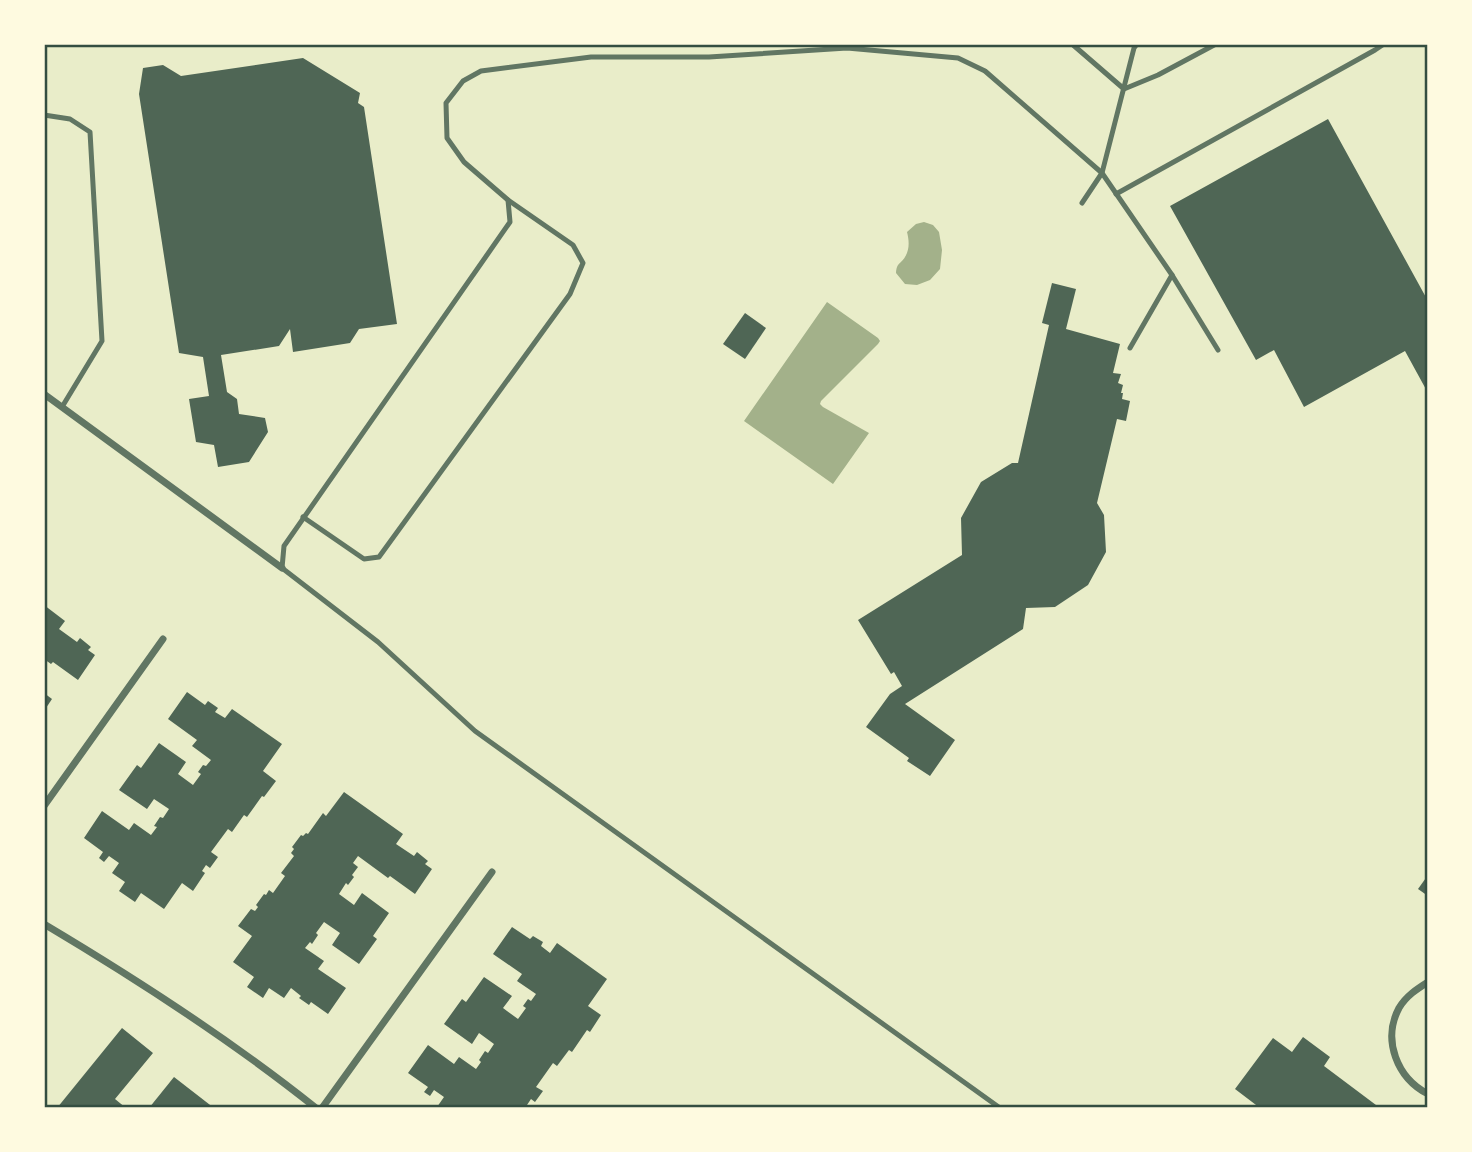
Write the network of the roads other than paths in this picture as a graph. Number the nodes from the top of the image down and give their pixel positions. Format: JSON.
{"nodes":[{"id":1,"x":1072,"y":44,"type":"edge"},
{"id":2,"x":1137,"y":44,"type":"edge"},
{"id":3,"x":1216,"y":44,"type":"edge"},
{"id":4,"x":1384,"y":44,"type":"edge"},
{"id":5,"x":1124,"y":89,"type":"junction"},
{"id":6,"x":44,"y":115,"type":"edge"},
{"id":7,"x":1102,"y":173,"type":"junction"},
{"id":8,"x":1116,"y":194,"type":"junction"},
{"id":9,"x":508,"y":200,"type":"junction"},
{"id":10,"x":1082,"y":203,"type":"dead end"},
{"id":11,"x":1172,"y":275,"type":"junction"},
{"id":12,"x":1130,"y":348,"type":"dead end"},
{"id":13,"x":1218,"y":350,"type":"dead end"},
{"id":14,"x":44,"y":394,"type":"edge"},
{"id":15,"x":62,"y":407,"type":"junction"},
{"id":16,"x":303,"y":517,"type":"junction"},
{"id":17,"x":282,"y":568,"type":"junction"},
{"id":18,"x":163,"y":639,"type":"dead end"},
{"id":19,"x":44,"y":806,"type":"edge"},
{"id":20,"x":492,"y":872,"type":"dead end"},
{"id":21,"x":44,"y":924,"type":"edge"},
{"id":22,"x":1428,"y":982,"type":"edge"},
{"id":23,"x":1428,"y":1094,"type":"edge"},
{"id":24,"x":316,"y":1108,"type":"edge"},
{"id":25,"x":322,"y":1108,"type":"edge"},
{"id":26,"x":1000,"y":1108,"type":"edge"}],
"edges":[{"from":1,"to":5,"type":"lane"},
{"from":2,"to":5,"type":"lane"},
{"from":3,"to":5,"type":"lane"},
{"from":4,"to":8,"type":"lane"},
{"from":5,"to":7,"type":"lane"},
{"from":6,"to":15,"type":"lane"},
{"from":7,"to":8,"type":"lane"},
{"from":7,"to":9,"type":"lane"},
{"from":7,"to":10,"type":"lane"},
{"from":8,"to":11,"type":"lane"},
{"from":9,"to":16,"type":"lane"},
{"from":9,"to":16,"type":"lane"},
{"from":11,"to":12,"type":"lane"},
{"from":11,"to":13,"type":"lane"},
{"from":14,"to":15,"type":"street"},
{"from":15,"to":17,"type":"street"},
{"from":16,"to":17,"type":"lane"},
{"from":17,"to":26,"type":"lane"},
{"from":18,"to":19,"type":"street"},
{"from":20,"to":25,"type":"street"},
{"from":21,"to":24,"type":"street"},
{"from":22,"to":23,"type":"street"}]}
